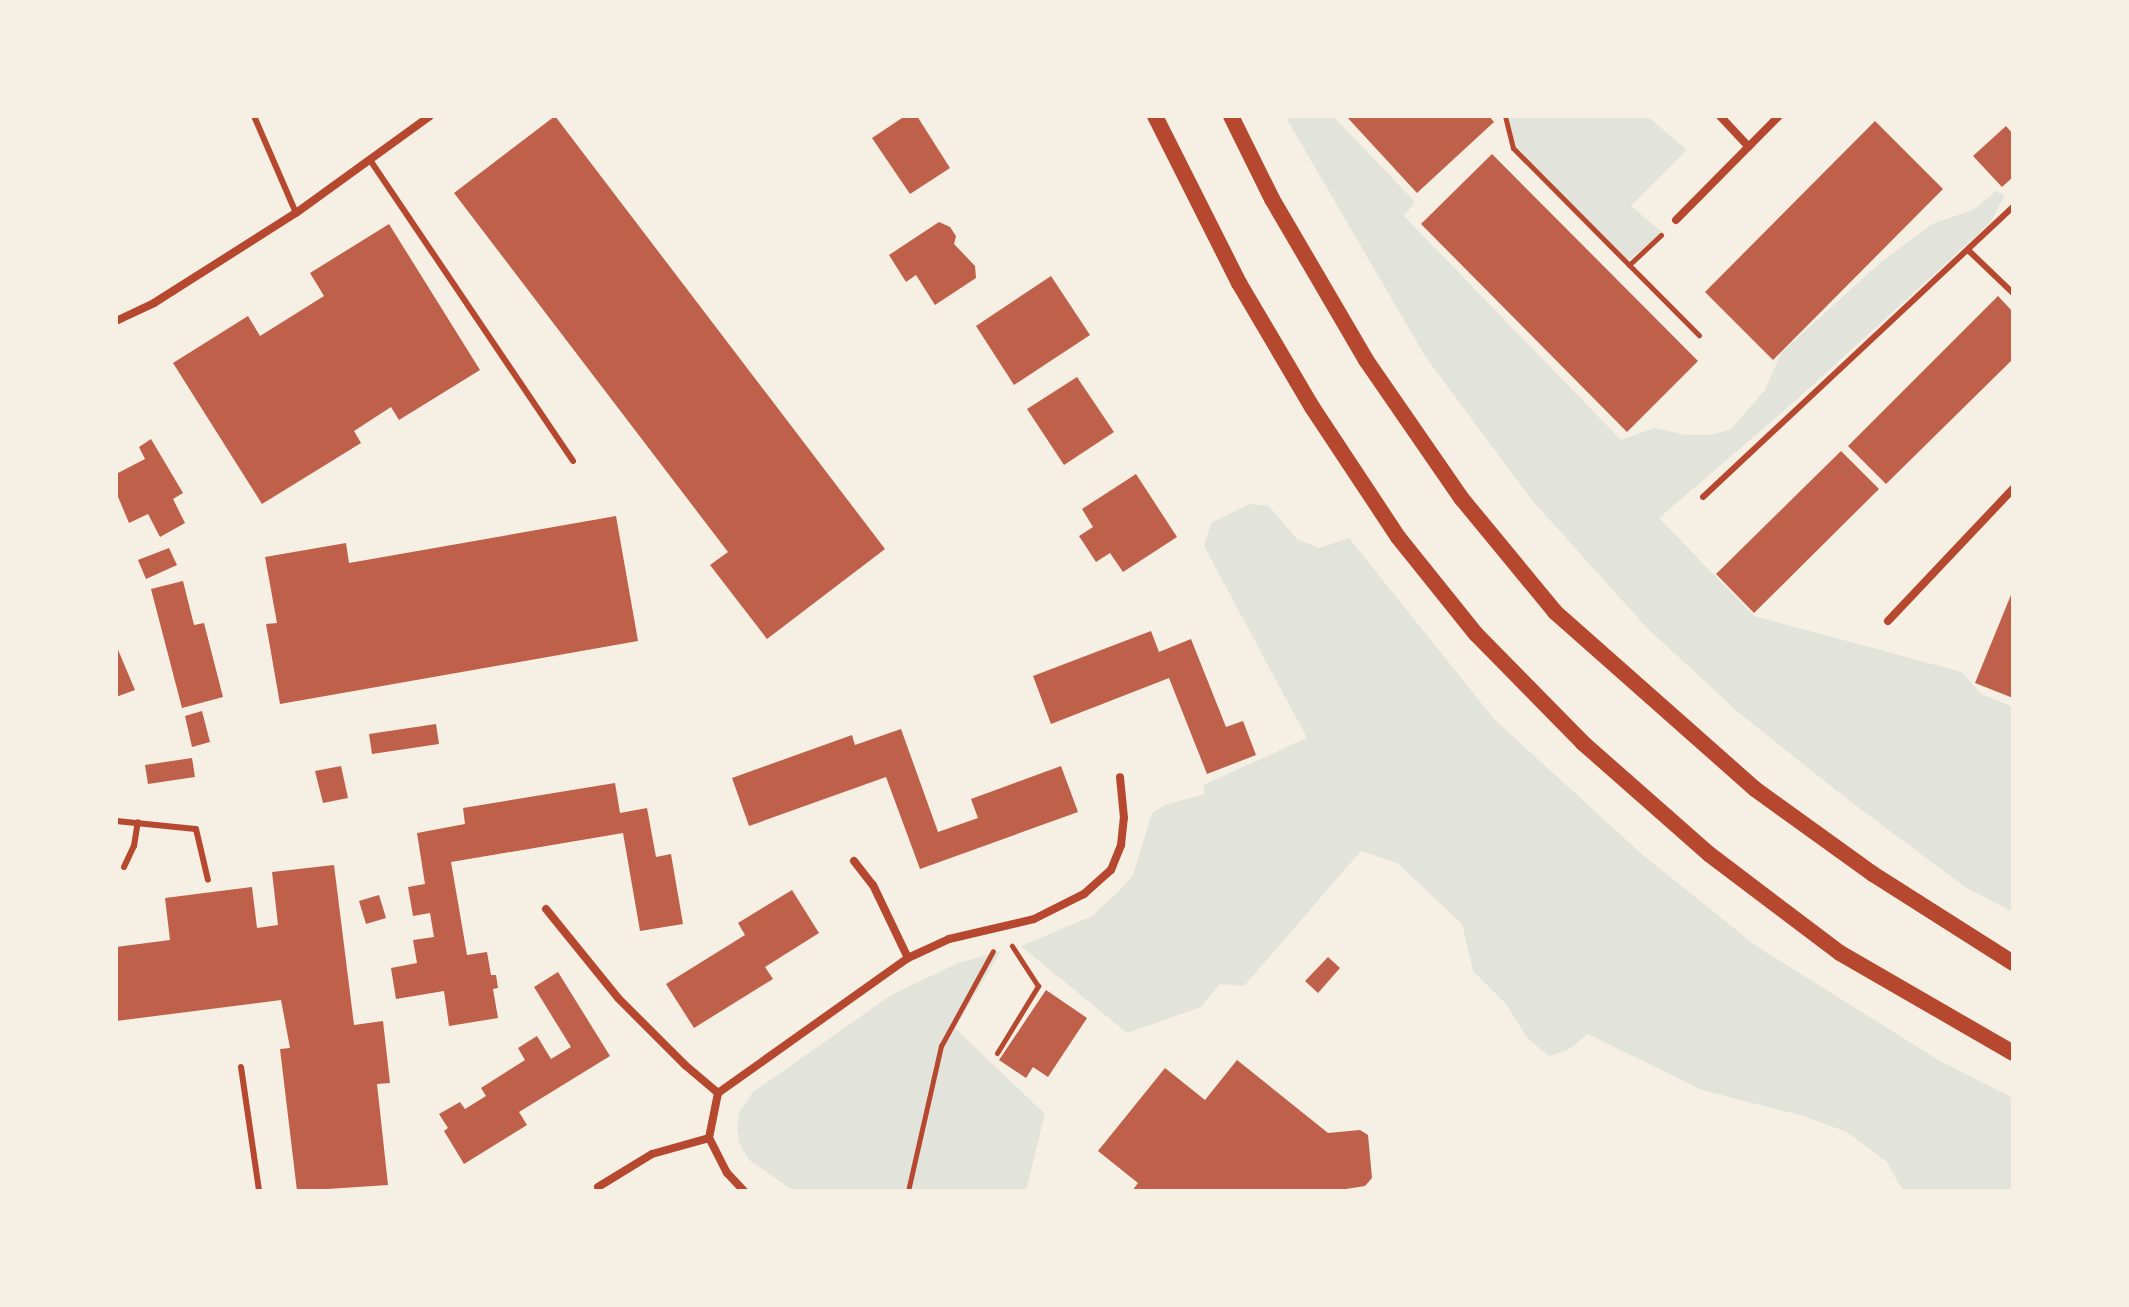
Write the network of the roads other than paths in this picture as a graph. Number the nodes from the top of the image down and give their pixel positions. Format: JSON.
{"nodes":[{"id":1,"x":254,"y":116,"type":"edge"},
{"id":2,"x":430,"y":116,"type":"edge"},
{"id":3,"x":1155,"y":116,"type":"edge"},
{"id":4,"x":1231,"y":116,"type":"edge"},
{"id":5,"x":1720,"y":116,"type":"edge"},
{"id":6,"x":1779,"y":116,"type":"edge"},
{"id":7,"x":1749,"y":147,"type":"junction"},
{"id":8,"x":370,"y":160,"type":"junction"},
{"id":9,"x":2013,"y":207,"type":"edge"},
{"id":10,"x":296,"y":213,"type":"junction"},
{"id":11,"x":1676,"y":220,"type":"road end"},
{"id":12,"x":1968,"y":250,"type":"junction"},
{"id":13,"x":2013,"y":293,"type":"edge"},
{"id":14,"x":116,"y":321,"type":"edge"},
{"id":15,"x":573,"y":461,"type":"dead end"},
{"id":16,"x":2013,"y":489,"type":"edge"},
{"id":17,"x":1703,"y":497,"type":"dead end"},
{"id":18,"x":1888,"y":621,"type":"dead end"},
{"id":19,"x":1120,"y":777,"type":"dead end"},
{"id":20,"x":116,"y":821,"type":"edge"},
{"id":21,"x":138,"y":822,"type":"junction"},
{"id":22,"x":854,"y":861,"type":"dead end"},
{"id":23,"x":124,"y":867,"type":"dead end"},
{"id":24,"x":208,"y":880,"type":"dead end"},
{"id":25,"x":546,"y":909,"type":"dead end"},
{"id":26,"x":908,"y":958,"type":"junction"},
{"id":27,"x":2013,"y":963,"type":"edge"},
{"id":28,"x":2013,"y":1053,"type":"edge"},
{"id":29,"x":241,"y":1067,"type":"dead end"},
{"id":30,"x":718,"y":1093,"type":"junction"},
{"id":31,"x":709,"y":1138,"type":"junction"},
{"id":32,"x":598,"y":1187,"type":"dead end"},
{"id":33,"x":259,"y":1191,"type":"edge"},
{"id":34,"x":744,"y":1191,"type":"edge"}],
"edges":[{"from":1,"to":10,"type":"lane"},
{"from":2,"to":8,"type":"street"},
{"from":3,"to":28,"type":"main road"},
{"from":4,"to":27,"type":"main road"},
{"from":5,"to":7,"type":"street"},
{"from":6,"to":7,"type":"street"},
{"from":7,"to":11,"type":"street"},
{"from":8,"to":10,"type":"street"},
{"from":8,"to":15,"type":"lane"},
{"from":9,"to":12,"type":"lane"},
{"from":10,"to":14,"type":"street"},
{"from":12,"to":13,"type":"lane"},
{"from":12,"to":17,"type":"lane"},
{"from":16,"to":18,"type":"street"},
{"from":19,"to":26,"type":"street"},
{"from":20,"to":21,"type":"lane"},
{"from":21,"to":23,"type":"lane"},
{"from":21,"to":24,"type":"lane"},
{"from":22,"to":26,"type":"street"},
{"from":25,"to":30,"type":"street"},
{"from":26,"to":30,"type":"street"},
{"from":29,"to":33,"type":"lane"},
{"from":30,"to":31,"type":"street"},
{"from":31,"to":32,"type":"street"},
{"from":31,"to":34,"type":"street"}]}
